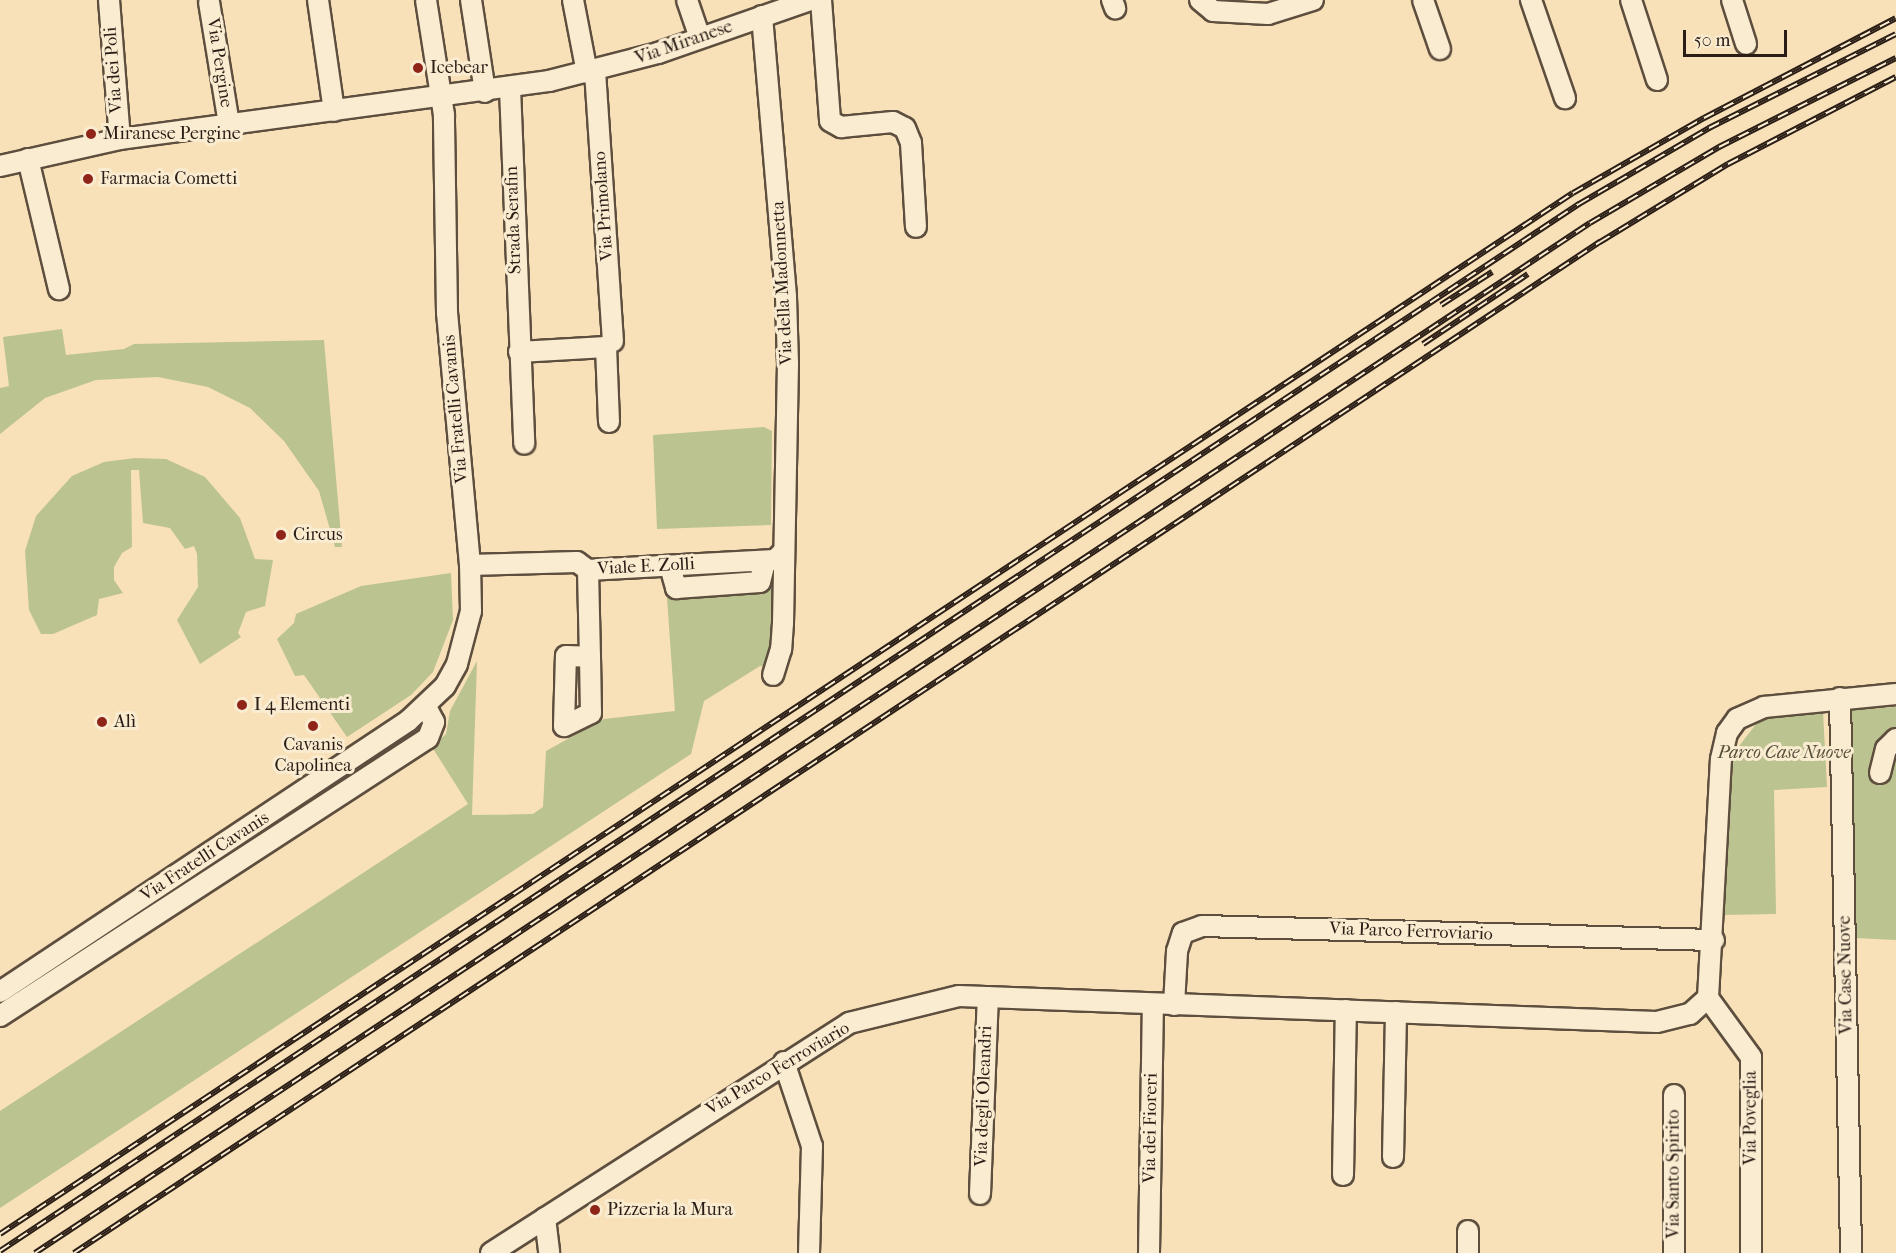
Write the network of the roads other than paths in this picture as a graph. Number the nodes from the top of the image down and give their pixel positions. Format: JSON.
{"nodes":[{"id":1,"x":109,"y":0,"type":"edge"},
{"id":2,"x":318,"y":0,"type":"edge"},
{"id":3,"x":426,"y":0,"type":"edge"},
{"id":4,"x":471,"y":0,"type":"edge"},
{"id":5,"x":573,"y":0,"type":"edge"},
{"id":6,"x":687,"y":0,"type":"edge"},
{"id":7,"x":810,"y":0,"type":"edge"},
{"id":8,"x":820,"y":0,"type":"edge"},
{"id":9,"x":1313,"y":0,"type":"edge"},
{"id":10,"x":1423,"y":0,"type":"edge"},
{"id":11,"x":1531,"y":0,"type":"edge"},
{"id":12,"x":1631,"y":0,"type":"edge"},
{"id":13,"x":1732,"y":0,"type":"edge"},
{"id":14,"x":209,"y":2,"type":"dead end"},
{"id":15,"x":1202,"y":4,"type":"edge"},
{"id":16,"x":780,"y":8,"type":"edge"},
{"id":17,"x":700,"y":38,"type":"junction"},
{"id":18,"x":1746,"y":44,"type":"dead end"},
{"id":19,"x":1440,"y":49,"type":"dead end"},
{"id":20,"x":591,"y":72,"type":"junction"},
{"id":21,"x":1657,"y":80,"type":"dead end"},
{"id":22,"x":510,"y":88,"type":"junction"},
{"id":23,"x":485,"y":92,"type":"junction"},
{"id":24,"x":440,"y":98,"type":"junction"},
{"id":25,"x":1564,"y":98,"type":"dead end"},
{"id":26,"x":334,"y":111,"type":"junction"},
{"id":27,"x":229,"y":124,"type":"junction"},
{"id":28,"x":120,"y":139,"type":"junction"},
{"id":29,"x":28,"y":159,"type":"junction"},
{"id":30,"x":0,"y":166,"type":"edge"},
{"id":31,"x":916,"y":226,"type":"dead end"},
{"id":32,"x":59,"y":289,"type":"dead end"},
{"id":33,"x":613,"y":341,"type":"dead end"},
{"id":34,"x":519,"y":351,"type":"junction"},
{"id":35,"x":609,"y":422,"type":"dead end"},
{"id":36,"x":524,"y":444,"type":"dead end"},
{"id":37,"x":783,"y":552,"type":"junction"},
{"id":38,"x":470,"y":565,"type":"junction"},
{"id":39,"x":588,"y":570,"type":"junction"},
{"id":40,"x":590,"y":657,"type":"dead end"},
{"id":41,"x":773,"y":675,"type":"dead end"},
{"id":42,"x":1896,"y":694,"type":"edge"},
{"id":43,"x":1840,"y":698,"type":"junction"},
{"id":44,"x":426,"y":707,"type":"junction"},
{"id":45,"x":408,"y":721,"type":"junction"},
{"id":46,"x":1896,"y":739,"type":"edge"},
{"id":47,"x":408,"y":750,"type":"junction"},
{"id":48,"x":1880,"y":772,"type":"dead end"},
{"id":49,"x":1714,"y":940,"type":"junction"},
{"id":50,"x":0,"y":992,"type":"edge"},
{"id":51,"x":988,"y":998,"type":"junction"},
{"id":52,"x":1708,"y":998,"type":"junction"},
{"id":53,"x":1153,"y":1004,"type":"junction"},
{"id":54,"x":1174,"y":1005,"type":"junction"},
{"id":55,"x":1346,"y":1010,"type":"junction"},
{"id":56,"x":1396,"y":1012,"type":"junction"},
{"id":57,"x":0,"y":1016,"type":"edge"},
{"id":58,"x":784,"y":1062,"type":"junction"},
{"id":59,"x":1674,"y":1095,"type":"dead end"},
{"id":60,"x":1393,"y":1157,"type":"dead end"},
{"id":61,"x":1343,"y":1175,"type":"dead end"},
{"id":62,"x":980,"y":1194,"type":"dead end"},
{"id":63,"x":545,"y":1218,"type":"junction"},
{"id":64,"x":1468,"y":1231,"type":"dead end"},
{"id":65,"x":491,"y":1253,"type":"edge"},
{"id":66,"x":549,"y":1253,"type":"edge"},
{"id":67,"x":809,"y":1253,"type":"edge"},
{"id":68,"x":1149,"y":1253,"type":"edge"},
{"id":69,"x":1468,"y":1253,"type":"edge"},
{"id":70,"x":1674,"y":1253,"type":"edge"},
{"id":71,"x":1751,"y":1253,"type":"edge"},
{"id":72,"x":1851,"y":1253,"type":"edge"}],
"edges":[{"from":1,"to":28,"type":"street","name":"Via dei Poli"},
{"from":2,"to":26,"type":"street"},
{"from":3,"to":24,"type":"street","name":"Via Fratelli Cavanis"},
{"from":4,"to":23,"type":"street"},
{"from":5,"to":20,"type":"street"},
{"from":6,"to":17,"type":"street","name":"Via Miranese"},
{"from":7,"to":16,"type":"street","name":"Via Miranese"},
{"from":8,"to":31,"type":"street"},
{"from":9,"to":15,"type":"street"},
{"from":10,"to":19,"type":"street"},
{"from":11,"to":25,"type":"street"},
{"from":12,"to":21,"type":"street"},
{"from":13,"to":18,"type":"street"},
{"from":14,"to":27,"type":"street","name":"Via Pergine"},
{"from":16,"to":17,"type":"street","name":"Via Miranese"},
{"from":16,"to":37,"type":"street","name":"Via della Madonnetta"},
{"from":17,"to":20,"type":"street","name":"Via Miranese"},
{"from":20,"to":22,"type":"street","name":"Via Miranese"},
{"from":20,"to":33,"type":"street","name":"Via Primolano"},
{"from":22,"to":23,"type":"street","name":"Via Miranese"},
{"from":22,"to":34,"type":"street","name":"Strada Serafin"},
{"from":23,"to":24,"type":"street","name":"Via Miranese"},
{"from":24,"to":26,"type":"street","name":"Via Miranese"},
{"from":24,"to":38,"type":"street","name":"Via Fratelli Cavanis"},
{"from":26,"to":27,"type":"street","name":"Via Miranese"},
{"from":27,"to":28,"type":"street","name":"Via Miranese"},
{"from":28,"to":29,"type":"street","name":"Via Miranese"},
{"from":29,"to":30,"type":"street","name":"Via Miranese"},
{"from":29,"to":32,"type":"street"},
{"from":34,"to":35,"type":"street"},
{"from":34,"to":36,"type":"street","name":"Strada Serafin"},
{"from":37,"to":39,"type":"street","name":"Viale E. Zolli"},
{"from":37,"to":41,"type":"street","name":"Via della Madonnetta"},
{"from":38,"to":39,"type":"street","name":"Viale E. Zolli"},
{"from":38,"to":44,"type":"street","name":"Via Fratelli Cavanis"},
{"from":39,"to":40,"type":"street"},
{"from":42,"to":43,"type":"street"},
{"from":43,"to":49,"type":"street"},
{"from":43,"to":72,"type":"street","name":"Via Case Nuove"},
{"from":44,"to":45,"type":"street","name":"Via Fratelli Cavanis"},
{"from":44,"to":47,"type":"street","name":"Via Fratelli Cavanis"},
{"from":45,"to":47,"type":"street"},
{"from":45,"to":50,"type":"street","name":"Via Fratelli Cavanis"},
{"from":46,"to":48,"type":"street"},
{"from":47,"to":57,"type":"street","name":"Via Fratelli Cavanis"},
{"from":49,"to":52,"type":"street"},
{"from":49,"to":54,"type":"street","name":"Via Parco Ferroviario"},
{"from":51,"to":53,"type":"street","name":"Via Parco Ferroviario"},
{"from":51,"to":58,"type":"street","name":"Via Parco Ferroviario"},
{"from":51,"to":62,"type":"street","name":"Via degli Oleandri"},
{"from":52,"to":56,"type":"street","name":"Via Parco Ferroviario"},
{"from":52,"to":71,"type":"street","name":"Via Poveglia"},
{"from":53,"to":54,"type":"street","name":"Via Parco Ferroviario"},
{"from":53,"to":68,"type":"street","name":"Via dei Fioreri"},
{"from":54,"to":55,"type":"street","name":"Via Parco Ferroviario"},
{"from":55,"to":56,"type":"street","name":"Via Parco Ferroviario"},
{"from":55,"to":61,"type":"street"},
{"from":56,"to":60,"type":"street"},
{"from":58,"to":63,"type":"street","name":"Via Parco Ferroviario"},
{"from":58,"to":67,"type":"street"},
{"from":59,"to":70,"type":"street","name":"Via Santo Spirito"},
{"from":63,"to":65,"type":"street","name":"Via Parco Ferroviario"},
{"from":63,"to":66,"type":"street"},
{"from":64,"to":69,"type":"street"}]}
